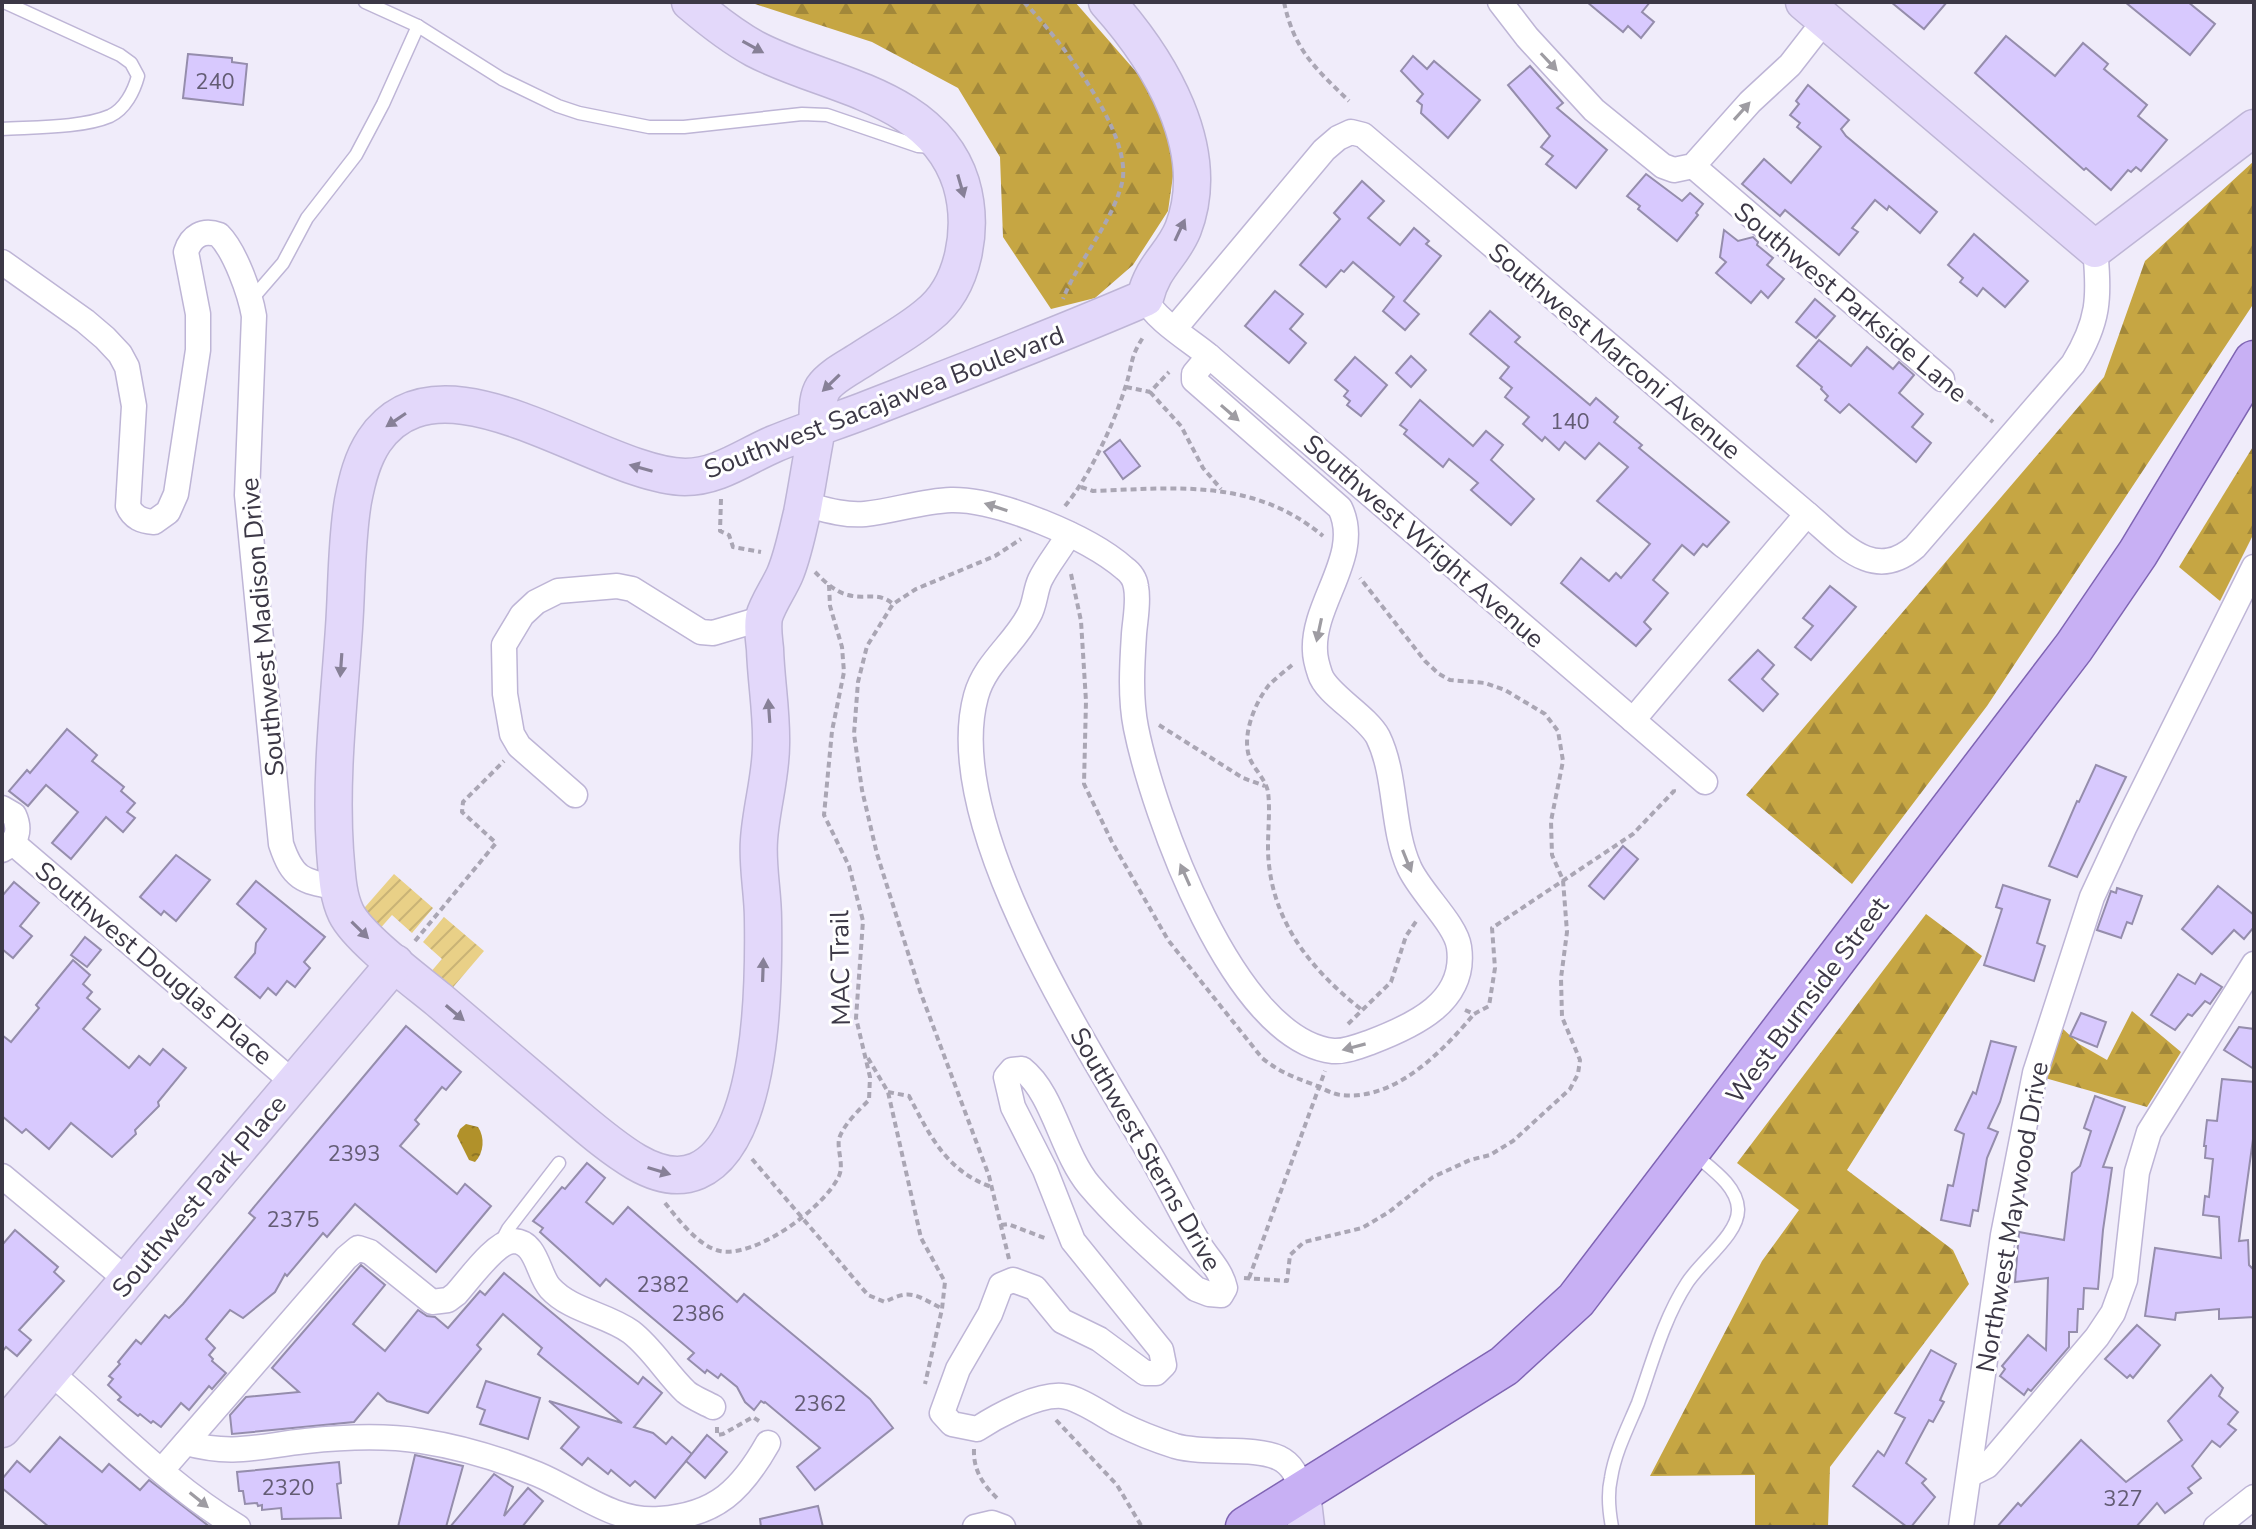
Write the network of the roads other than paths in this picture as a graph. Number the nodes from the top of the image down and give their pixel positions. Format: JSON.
{"nodes":[{"id":1,"x":4,"y":2,"type":"edge"},
{"id":2,"x":365,"y":2,"type":"edge"},
{"id":3,"x":690,"y":2,"type":"edge"},
{"id":4,"x":1107,"y":2,"type":"edge"},
{"id":5,"x":1500,"y":2,"type":"edge"},
{"id":6,"x":1815,"y":11,"type":"edge"},
{"id":7,"x":418,"y":26,"type":"junction"},
{"id":8,"x":2254,"y":128,"type":"edge"},
{"id":9,"x":2,"y":129,"type":"edge"},
{"id":10,"x":944,"y":149,"type":"junction"},
{"id":11,"x":1693,"y":166,"type":"junction"},
{"id":12,"x":2095,"y":249,"type":"junction"},
{"id":13,"x":2,"y":262,"type":"edge"},
{"id":14,"x":1145,"y":298,"type":"junction"},
{"id":15,"x":251,"y":300,"type":"junction"},
{"id":16,"x":1175,"y":328,"type":"junction"},
{"id":17,"x":1209,"y":356,"type":"junction"},
{"id":18,"x":2254,"y":361,"type":"edge"},
{"id":19,"x":1942,"y":379,"type":"road end"},
{"id":20,"x":818,"y":428,"type":"junction"},
{"id":21,"x":804,"y":504,"type":"junction"},
{"id":22,"x":1807,"y":514,"type":"junction"},
{"id":23,"x":1069,"y":534,"type":"junction"},
{"id":24,"x":2254,"y":567,"type":"edge"},
{"id":25,"x":764,"y":618,"type":"junction"},
{"id":26,"x":1633,"y":720,"type":"junction"},
{"id":27,"x":1705,"y":782,"type":"dead end"},
{"id":28,"x":575,"y":795,"type":"dead end"},
{"id":29,"x":2,"y":808,"type":"edge"},
{"id":30,"x":8,"y":846,"type":"edge"},
{"id":31,"x":338,"y":888,"type":"junction"},
{"id":32,"x":405,"y":952,"type":"junction"},
{"id":33,"x":2254,"y":964,"type":"edge"},
{"id":34,"x":294,"y":1083,"type":"junction"},
{"id":35,"x":1691,"y":1151,"type":"junction"},
{"id":36,"x":559,"y":1163,"type":"dead end"},
{"id":37,"x":2,"y":1176,"type":"edge"},
{"id":38,"x":499,"y":1246,"type":"junction"},
{"id":39,"x":127,"y":1280,"type":"junction"},
{"id":40,"x":50,"y":1372,"type":"junction"},
{"id":41,"x":713,"y":1407,"type":"road end"},
{"id":42,"x":2,"y":1429,"type":"edge"},
{"id":43,"x":186,"y":1443,"type":"junction"},
{"id":44,"x":768,"y":1443,"type":"road end"},
{"id":45,"x":162,"y":1470,"type":"junction"},
{"id":46,"x":1969,"y":1475,"type":"junction"},
{"id":47,"x":2254,"y":1497,"type":"edge"},
{"id":48,"x":1304,"y":1510,"type":"edge"},
{"id":49,"x":238,"y":1527,"type":"edge"},
{"id":50,"x":975,"y":1527,"type":"edge"},
{"id":51,"x":1003,"y":1527,"type":"edge"},
{"id":52,"x":1246,"y":1527,"type":"edge"},
{"id":53,"x":1612,"y":1527,"type":"edge"},
{"id":54,"x":1961,"y":1527,"type":"edge"},
{"id":55,"x":2216,"y":1527,"type":"edge"}],
"edges":[{"from":1,"to":9,"type":"lane"},
{"from":2,"to":7,"type":"lane"},
{"from":3,"to":10,"type":"street","one_way":true},
{"from":14,"to":4,"type":"street","one_way":true},
{"from":5,"to":11,"type":"street","one_way":true},
{"from":11,"to":6,"type":"street","one_way":true},
{"from":6,"to":12,"type":"street"},
{"from":7,"to":10,"type":"lane"},
{"from":7,"to":15,"type":"lane"},
{"from":8,"to":12,"type":"street"},
{"from":10,"to":20,"type":"street","one_way":true},
{"from":11,"to":19,"type":"street","name":"Southwest Parkside Lane"},
{"from":12,"to":22,"type":"street","name":"Southwest Marconi Avenue"},
{"from":13,"to":15,"type":"street","name":"Southwest Madison Drive"},
{"from":14,"to":16,"type":"street","name":"Southwest Wright Avenue"},
{"from":14,"to":20,"type":"street","name":"Southwest Sacajawea Boulevard"},
{"from":15,"to":31,"type":"street","name":"Southwest Madison Drive"},
{"from":16,"to":17,"type":"street","name":"Southwest Wright Avenue"},
{"from":16,"to":22,"type":"street","name":"Southwest Marconi Avenue"},
{"from":17,"to":23,"type":"street","one_way":true},
{"from":17,"to":26,"type":"street","name":"Southwest Wright Avenue"},
{"from":18,"to":35,"type":"main road","name":"West Burnside Street"},
{"from":20,"to":21,"type":"street"},
{"from":20,"to":31,"type":"street","name":"Southwest Sacajawea Boulevard","one_way":true},
{"from":23,"to":21,"type":"street","one_way":true},
{"from":21,"to":25,"type":"street"},
{"from":22,"to":26,"type":"street"},
{"from":23,"to":48,"type":"street","name":"Southwest Sterns Drive"},
{"from":24,"to":46,"type":"street","name":"Northwest Maywood Drive"},
{"from":25,"to":28,"type":"street"},
{"from":32,"to":25,"type":"street","name":"Southwest Sacajawea Boulevard","one_way":true},
{"from":26,"to":27,"type":"street","name":"Southwest Wright Avenue"},
{"from":29,"to":30,"type":"street","name":"Southwest Douglas Place"},
{"from":30,"to":34,"type":"street","name":"Southwest Douglas Place"},
{"from":31,"to":32,"type":"street","name":"Southwest Sacajawea Boulevard","one_way":true},
{"from":32,"to":34,"type":"street","name":"Southwest Park Place"},
{"from":33,"to":46,"type":"street"},
{"from":34,"to":39,"type":"street","name":"Southwest Park Place"},
{"from":35,"to":48,"type":"main road","name":"West Burnside Street"},
{"from":35,"to":53,"type":"lane"},
{"from":36,"to":38,"type":"lane"},
{"from":37,"to":39,"type":"street"},
{"from":38,"to":41,"type":"street"},
{"from":38,"to":43,"type":"street"},
{"from":39,"to":40,"type":"street","name":"Southwest Park Place"},
{"from":40,"to":42,"type":"street","name":"Southwest Park Place"},
{"from":40,"to":45,"type":"street"},
{"from":43,"to":44,"type":"street"},
{"from":43,"to":45,"type":"street"},
{"from":45,"to":49,"type":"street","one_way":true},
{"from":46,"to":54,"type":"street","name":"Northwest Maywood Drive"},
{"from":47,"to":55,"type":"street"},
{"from":48,"to":52,"type":"main road","name":"West Burnside Street"},
{"from":50,"to":51,"type":"street"}]}
